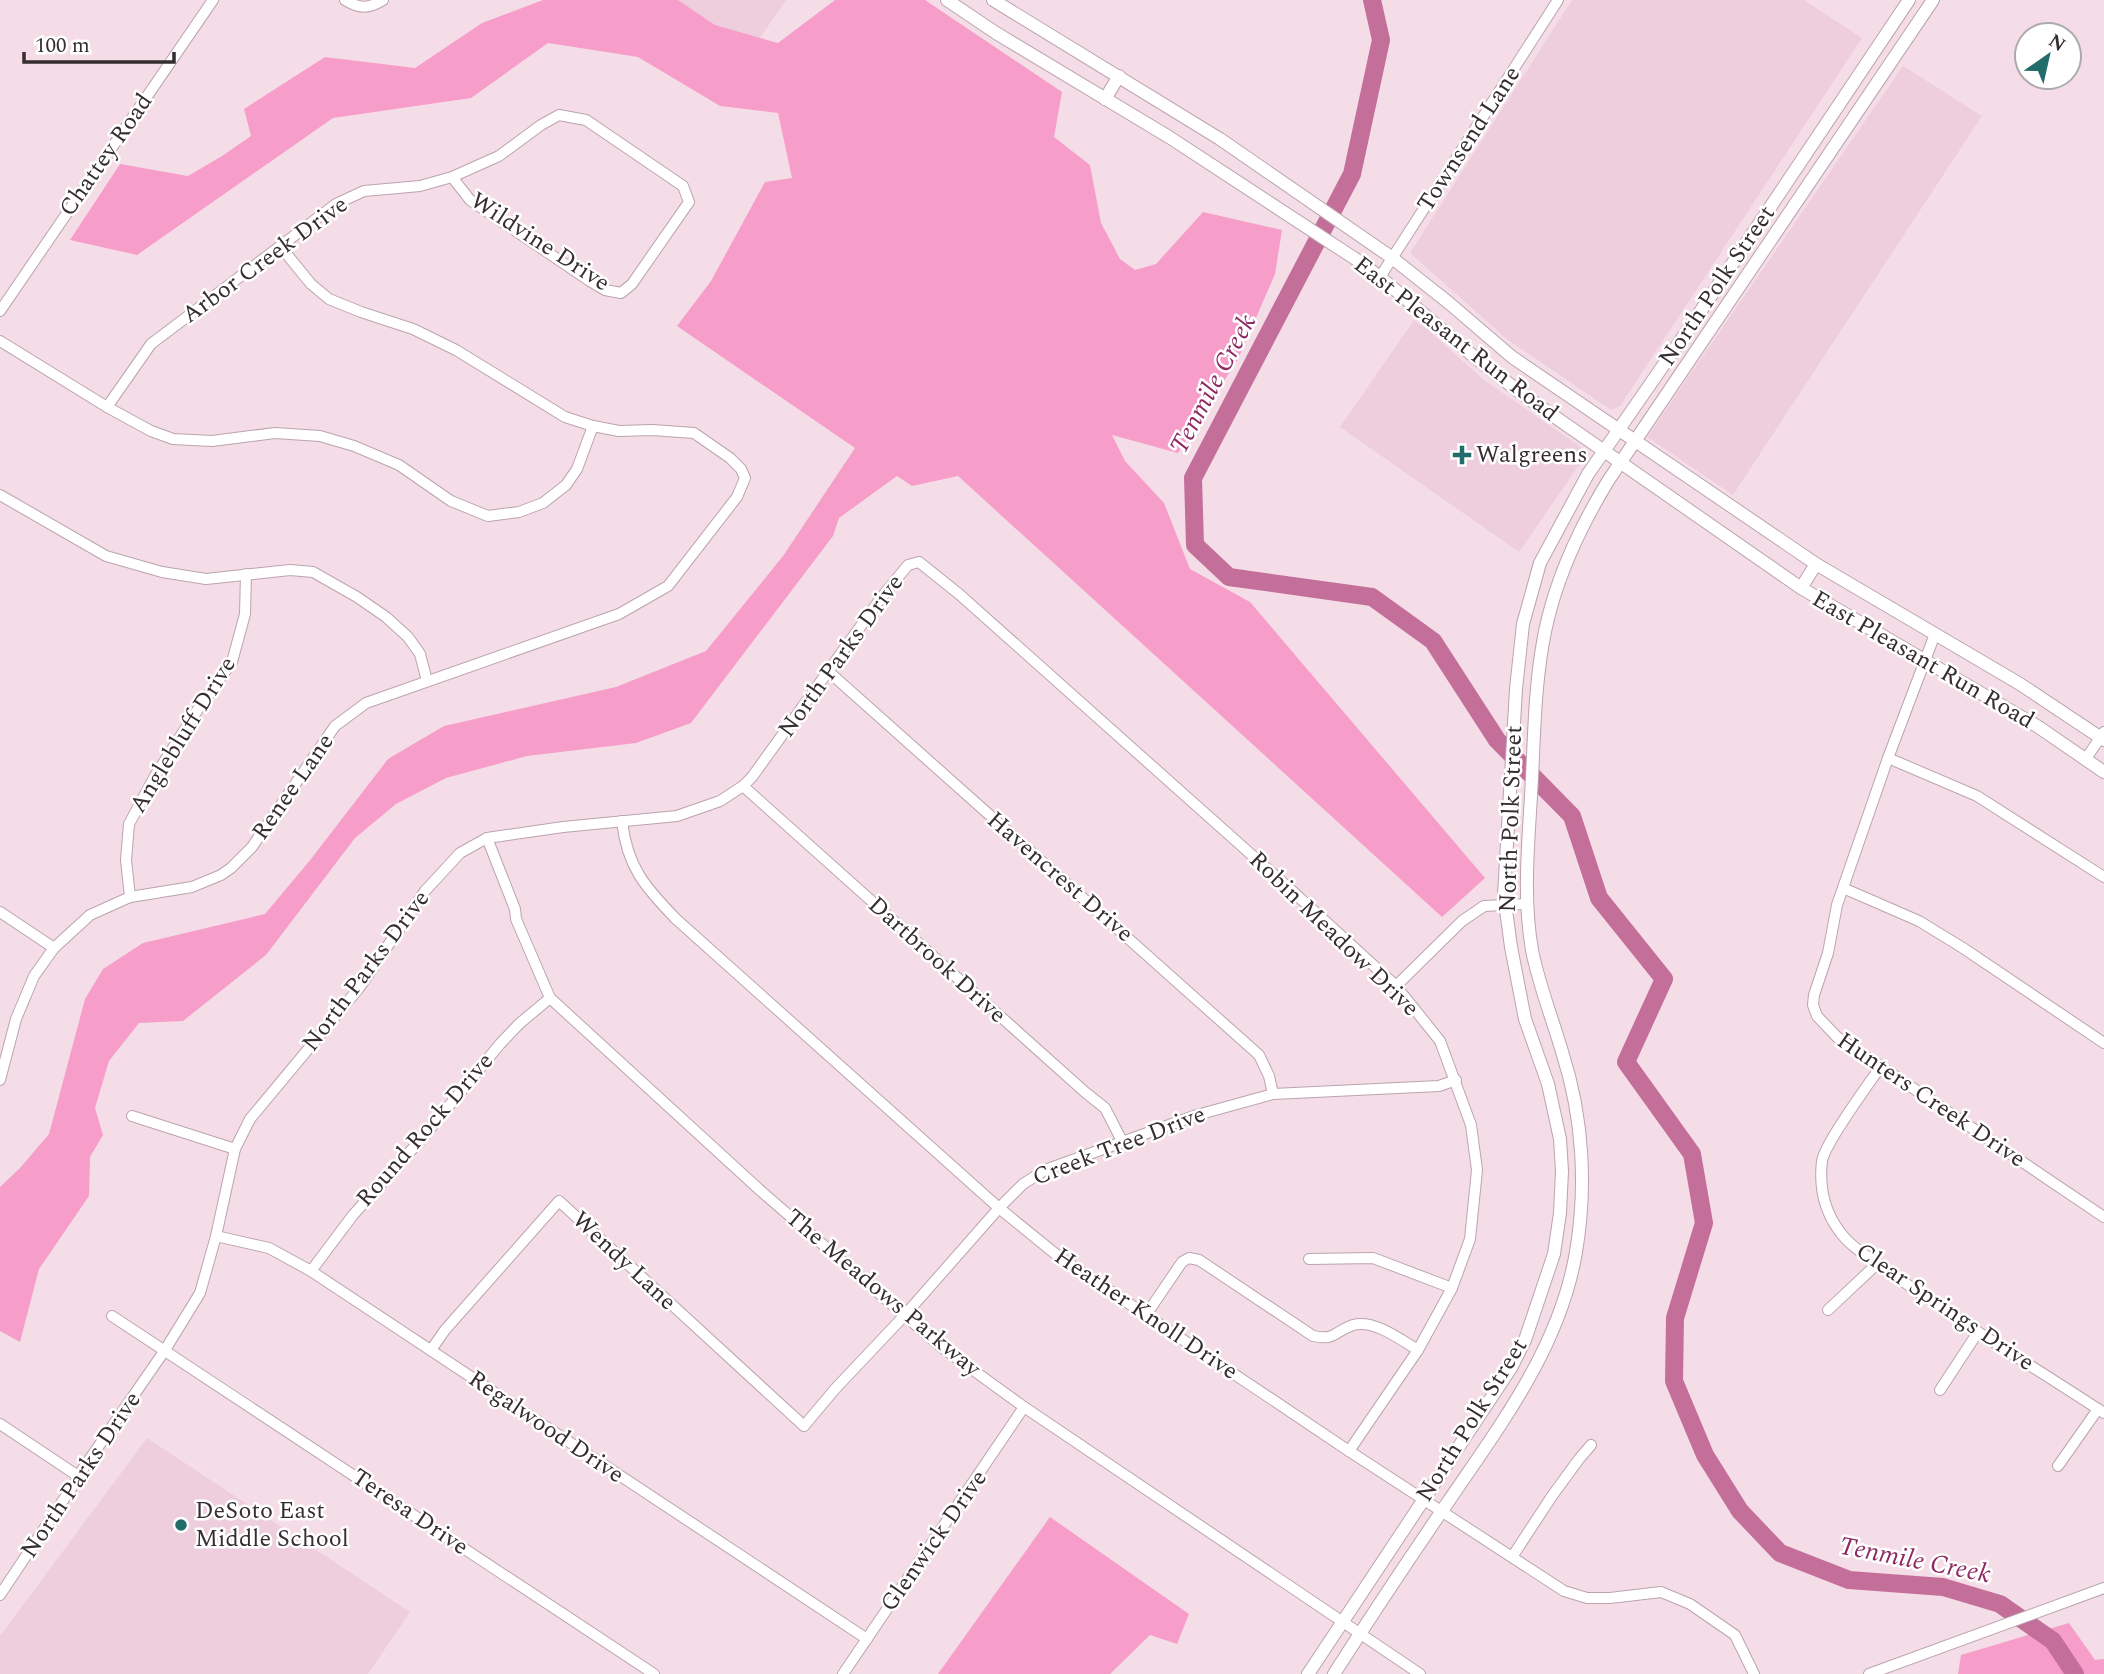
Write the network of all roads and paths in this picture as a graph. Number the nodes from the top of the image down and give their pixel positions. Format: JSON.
{"nodes":[{"id":1,"x":213,"y":0,"type":"edge"},
{"id":2,"x":345,"y":0,"type":"edge"},
{"id":3,"x":383,"y":0,"type":"edge"},
{"id":4,"x":947,"y":0,"type":"edge"},
{"id":5,"x":993,"y":0,"type":"edge"},
{"id":6,"x":1558,"y":0,"type":"edge"},
{"id":7,"x":1909,"y":0,"type":"edge"},
{"id":8,"x":1933,"y":0,"type":"edge"},
{"id":9,"x":1870,"y":59,"type":"junction"},
{"id":10,"x":1887,"y":69,"type":"junction"},
{"id":11,"x":1119,"y":76,"type":"junction"},
{"id":12,"x":1105,"y":99,"type":"junction"},
{"id":13,"x":1814,"y":143,"type":"junction"},
{"id":14,"x":1830,"y":154,"type":"junction"},
{"id":15,"x":452,"y":177,"type":"junction"},
{"id":16,"x":280,"y":246,"type":"junction"},
{"id":17,"x":1391,"y":257,"type":"junction"},
{"id":18,"x":1380,"y":277,"type":"junction"},
{"id":19,"x":632,"y":284,"type":"joint"},
{"id":20,"x":0,"y":311,"type":"edge"},
{"id":21,"x":1692,"y":324,"type":"junction"},
{"id":22,"x":1709,"y":334,"type":"junction"},
{"id":23,"x":0,"y":341,"type":"edge"},
{"id":24,"x":1512,"y":357,"type":"junction"},
{"id":25,"x":1500,"y":377,"type":"junction"},
{"id":26,"x":107,"y":407,"type":"junction"},
{"id":27,"x":593,"y":426,"type":"junction"},
{"id":28,"x":1620,"y":429,"type":"junction"},
{"id":29,"x":1637,"y":440,"type":"junction"},
{"id":30,"x":1604,"y":452,"type":"junction"},
{"id":31,"x":1621,"y":464,"type":"junction"},
{"id":32,"x":0,"y":495,"type":"edge"},
{"id":33,"x":919,"y":562,"type":"joint"},
{"id":34,"x":1816,"y":564,"type":"junction"},
{"id":35,"x":246,"y":574,"type":"junction"},
{"id":36,"x":1801,"y":588,"type":"junction"},
{"id":37,"x":1935,"y":634,"type":"junction"},
{"id":38,"x":1924,"y":658,"type":"junction"},
{"id":39,"x":830,"y":672,"type":"junction"},
{"id":40,"x":427,"y":681,"type":"junction"},
{"id":41,"x":2103,"y":736,"type":"edge"},
{"id":42,"x":1888,"y":758,"type":"junction"},
{"id":43,"x":2085,"y":760,"type":"junction"},
{"id":44,"x":2104,"y":772,"type":"edge"},
{"id":45,"x":743,"y":786,"type":"junction"},
{"id":46,"x":622,"y":821,"type":"junction"},
{"id":47,"x":487,"y":838,"type":"junction"},
{"id":48,"x":2104,"y":877,"type":"edge"},
{"id":49,"x":1843,"y":888,"type":"junction"},
{"id":50,"x":130,"y":897,"type":"junction"},
{"id":51,"x":1527,"y":904,"type":"junction"},
{"id":52,"x":1505,"y":905,"type":"junction"},
{"id":53,"x":0,"y":912,"type":"edge"},
{"id":54,"x":54,"y":948,"type":"junction"},
{"id":55,"x":1396,"y":986,"type":"junction"},
{"id":56,"x":550,"y":998,"type":"junction"},
{"id":57,"x":2104,"y":1043,"type":"edge"},
{"id":58,"x":3,"y":1057,"type":"edge"},
{"id":59,"x":1881,"y":1066,"type":"junction"},
{"id":60,"x":0,"y":1080,"type":"edge"},
{"id":61,"x":1456,"y":1080,"type":"junction"},
{"id":62,"x":1273,"y":1094,"type":"junction"},
{"id":63,"x":132,"y":1116,"type":"dead end"},
{"id":64,"x":1122,"y":1141,"type":"junction"},
{"id":65,"x":235,"y":1149,"type":"junction"},
{"id":66,"x":999,"y":1208,"type":"junction"},
{"id":67,"x":2104,"y":1217,"type":"edge"},
{"id":68,"x":216,"y":1236,"type":"junction"},
{"id":69,"x":1309,"y":1259,"type":"dead end"},
{"id":70,"x":1878,"y":1263,"type":"junction"},
{"id":71,"x":311,"y":1271,"type":"junction"},
{"id":72,"x":1452,"y":1288,"type":"junction"},
{"id":73,"x":1828,"y":1310,"type":"dead end"},
{"id":74,"x":112,"y":1315,"type":"dead end"},
{"id":75,"x":1146,"y":1315,"type":"junction"},
{"id":76,"x":904,"y":1316,"type":"junction"},
{"id":77,"x":1978,"y":1332,"type":"junction"},
{"id":78,"x":165,"y":1350,"type":"junction"},
{"id":79,"x":431,"y":1350,"type":"junction"},
{"id":80,"x":1418,"y":1350,"type":"junction"},
{"id":81,"x":1940,"y":1390,"type":"dead end"},
{"id":82,"x":1024,"y":1407,"type":"junction"},
{"id":83,"x":2101,"y":1411,"type":"edge"},
{"id":84,"x":0,"y":1424,"type":"edge"},
{"id":85,"x":804,"y":1426,"type":"joint"},
{"id":86,"x":1591,"y":1445,"type":"dead end"},
{"id":87,"x":1349,"y":1451,"type":"junction"},
{"id":88,"x":2058,"y":1466,"type":"dead end"},
{"id":89,"x":78,"y":1475,"type":"junction"},
{"id":90,"x":1423,"y":1499,"type":"junction"},
{"id":91,"x":1442,"y":1511,"type":"junction"},
{"id":92,"x":1512,"y":1557,"type":"junction"},
{"id":93,"x":2104,"y":1588,"type":"edge"},
{"id":94,"x":0,"y":1595,"type":"edge"},
{"id":95,"x":1342,"y":1623,"type":"junction"},
{"id":96,"x":1360,"y":1634,"type":"junction"},
{"id":97,"x":867,"y":1639,"type":"junction"},
{"id":98,"x":654,"y":1674,"type":"edge"},
{"id":99,"x":844,"y":1674,"type":"edge"},
{"id":100,"x":1308,"y":1674,"type":"edge"},
{"id":101,"x":1334,"y":1674,"type":"edge"},
{"id":102,"x":1420,"y":1674,"type":"edge"},
{"id":103,"x":1754,"y":1674,"type":"edge"},
{"id":104,"x":1869,"y":1674,"type":"edge"}],
"edges":[{"from":1,"to":20,"type":"street","name":"Chattey Road"},
{"from":2,"to":3,"type":"street"},
{"from":4,"to":12,"type":"main road","name":"East Pleasant Run Road"},
{"from":5,"to":11,"type":"main road","name":"East Pleasant Run Road"},
{"from":6,"to":17,"type":"street","name":"Townsend Lane"},
{"from":7,"to":9,"type":"main road","name":"North Polk Street"},
{"from":8,"to":10,"type":"main road","name":"North Polk Street"},
{"from":9,"to":10,"type":"main road"},
{"from":9,"to":13,"type":"main road","name":"North Polk Street"},
{"from":10,"to":14,"type":"main road","name":"North Polk Street"},
{"from":11,"to":12,"type":"main road"},
{"from":11,"to":17,"type":"main road","name":"East Pleasant Run Road"},
{"from":12,"to":18,"type":"main road","name":"East Pleasant Run Road"},
{"from":13,"to":14,"type":"main road"},
{"from":13,"to":21,"type":"main road","name":"North Polk Street"},
{"from":14,"to":22,"type":"main road","name":"North Polk Street"},
{"from":15,"to":16,"type":"street","name":"Arbor Creek Drive"},
{"from":15,"to":19,"type":"street","name":"Wildvine Drive"},
{"from":15,"to":19,"type":"street","name":"Arbor Creek Drive"},
{"from":16,"to":26,"type":"street","name":"Arbor Creek Drive"},
{"from":16,"to":27,"type":"street"},
{"from":17,"to":18,"type":"street","name":"Townsend Lane"},
{"from":17,"to":24,"type":"main road","name":"East Pleasant Run Road"},
{"from":18,"to":25,"type":"main road","name":"East Pleasant Run Road"},
{"from":21,"to":22,"type":"main road"},
{"from":21,"to":28,"type":"main road","name":"North Polk Street"},
{"from":22,"to":29,"type":"main road","name":"North Polk Street"},
{"from":23,"to":26,"type":"street"},
{"from":24,"to":25,"type":"main road"},
{"from":24,"to":28,"type":"main road","name":"East Pleasant Run Road"},
{"from":25,"to":30,"type":"main road","name":"East Pleasant Run Road"},
{"from":26,"to":27,"type":"street"},
{"from":27,"to":40,"type":"street","name":"Renee Lane"},
{"from":28,"to":29,"type":"main road","name":"East Pleasant Run Road"},
{"from":28,"to":30,"type":"main road","name":"North Polk Street"},
{"from":29,"to":31,"type":"main road","name":"North Polk Street"},
{"from":29,"to":34,"type":"main road","name":"East Pleasant Run Road"},
{"from":30,"to":31,"type":"main road","name":"East Pleasant Run Road"},
{"from":30,"to":52,"type":"main road","name":"North Polk Street"},
{"from":31,"to":36,"type":"main road","name":"East Pleasant Run Road"},
{"from":31,"to":51,"type":"main road","name":"North Polk Street"},
{"from":32,"to":35,"type":"street"},
{"from":33,"to":39,"type":"street","name":"North Parks Drive"},
{"from":33,"to":55,"type":"street","name":"Robin Meadow Drive"},
{"from":34,"to":36,"type":"main road"},
{"from":34,"to":37,"type":"main road","name":"East Pleasant Run Road"},
{"from":35,"to":40,"type":"street"},
{"from":35,"to":50,"type":"street","name":"Anglebluff Drive"},
{"from":36,"to":38,"type":"main road","name":"East Pleasant Run Road"},
{"from":37,"to":38,"type":"street","name":"Hunters Creek Drive"},
{"from":37,"to":41,"type":"main road","name":"East Pleasant Run Road"},
{"from":38,"to":42,"type":"street","name":"Hunters Creek Drive"},
{"from":38,"to":43,"type":"main road","name":"East Pleasant Run Road"},
{"from":39,"to":45,"type":"street","name":"North Parks Drive"},
{"from":39,"to":62,"type":"street","name":"Havencrest Drive"},
{"from":40,"to":50,"type":"street","name":"Renee Lane"},
{"from":41,"to":43,"type":"street"},
{"from":42,"to":48,"type":"street"},
{"from":42,"to":49,"type":"street","name":"Hunters Creek Drive"},
{"from":43,"to":44,"type":"main road","name":"East Pleasant Run Road"},
{"from":45,"to":46,"type":"street","name":"North Parks Drive"},
{"from":45,"to":64,"type":"street","name":"Dartbrook Drive"},
{"from":46,"to":47,"type":"street","name":"North Parks Drive"},
{"from":46,"to":66,"type":"street","name":"Heather Knoll Drive"},
{"from":47,"to":56,"type":"street","name":"The Meadows Parkway"},
{"from":47,"to":65,"type":"street","name":"North Parks Drive"},
{"from":49,"to":57,"type":"street"},
{"from":49,"to":59,"type":"street","name":"Hunters Creek Drive"},
{"from":50,"to":54,"type":"street","name":"Renee Lane"},
{"from":51,"to":52,"type":"street"},
{"from":51,"to":91,"type":"main road","name":"North Polk Street"},
{"from":52,"to":55,"type":"street"},
{"from":52,"to":90,"type":"main road","name":"North Polk Street"},
{"from":53,"to":54,"type":"street"},
{"from":54,"to":58,"type":"street","name":"Renee Lane"},
{"from":55,"to":61,"type":"street","name":"Robin Meadow Drive"},
{"from":56,"to":71,"type":"street","name":"Round Rock Drive"},
{"from":56,"to":76,"type":"street","name":"The Meadows Parkway"},
{"from":58,"to":60,"type":"street","name":"Renee Lane"},
{"from":59,"to":67,"type":"street","name":"Hunters Creek Drive"},
{"from":59,"to":70,"type":"street","name":"Clear Springs Drive"},
{"from":61,"to":62,"type":"street","name":"Creek Tree Drive"},
{"from":61,"to":72,"type":"street","name":"Robin Meadow Drive"},
{"from":62,"to":64,"type":"street","name":"Creek Tree Drive"},
{"from":63,"to":65,"type":"street"},
{"from":64,"to":66,"type":"street","name":"Creek Tree Drive"},
{"from":65,"to":68,"type":"street","name":"North Parks Drive"},
{"from":66,"to":75,"type":"street","name":"Heather Knoll Drive"},
{"from":66,"to":76,"type":"street","name":"Creek Tree Drive"},
{"from":68,"to":71,"type":"street","name":"Regalwood Drive"},
{"from":68,"to":78,"type":"street","name":"North Parks Drive"},
{"from":69,"to":72,"type":"street"},
{"from":70,"to":73,"type":"street"},
{"from":70,"to":77,"type":"street","name":"Clear Springs Drive"},
{"from":71,"to":79,"type":"street","name":"Regalwood Drive"},
{"from":72,"to":80,"type":"street","name":"Robin Meadow Drive"},
{"from":74,"to":78,"type":"street","name":"Teresa Drive"},
{"from":75,"to":80,"type":"street"},
{"from":75,"to":87,"type":"street","name":"Heather Knoll Drive"},
{"from":76,"to":82,"type":"street","name":"The Meadows Parkway"},
{"from":76,"to":85,"type":"street","name":"Creek Tree Drive"},
{"from":77,"to":81,"type":"street"},
{"from":77,"to":83,"type":"street","name":"Clear Springs Drive"},
{"from":78,"to":89,"type":"street","name":"North Parks Drive"},
{"from":78,"to":98,"type":"street","name":"Teresa Drive"},
{"from":79,"to":85,"type":"street","name":"Wendy Lane"},
{"from":79,"to":97,"type":"street","name":"Regalwood Drive"},
{"from":80,"to":87,"type":"street","name":"Robin Meadow Drive"},
{"from":82,"to":95,"type":"street","name":"The Meadows Parkway"},
{"from":82,"to":97,"type":"street","name":"Glenwick Drive"},
{"from":83,"to":88,"type":"street"},
{"from":84,"to":89,"type":"street"},
{"from":86,"to":92,"type":"street"},
{"from":87,"to":90,"type":"street","name":"Heather Knoll Drive"},
{"from":89,"to":94,"type":"street","name":"North Parks Drive"},
{"from":90,"to":91,"type":"street","name":"Heather Knoll Drive"},
{"from":90,"to":95,"type":"main road","name":"North Polk Street"},
{"from":91,"to":92,"type":"street","name":"Heather Knoll Drive"},
{"from":91,"to":96,"type":"main road","name":"North Polk Street"},
{"from":92,"to":103,"type":"street","name":"Heather Knoll Drive"},
{"from":93,"to":104,"type":"street"},
{"from":95,"to":96,"type":"street","name":"The Meadows Parkway"},
{"from":95,"to":100,"type":"main road","name":"North Polk Street"},
{"from":96,"to":101,"type":"main road","name":"North Polk Street"},
{"from":96,"to":102,"type":"street","name":"The Meadows Parkway"},
{"from":97,"to":99,"type":"street","name":"Glenwick Drive"}]}
